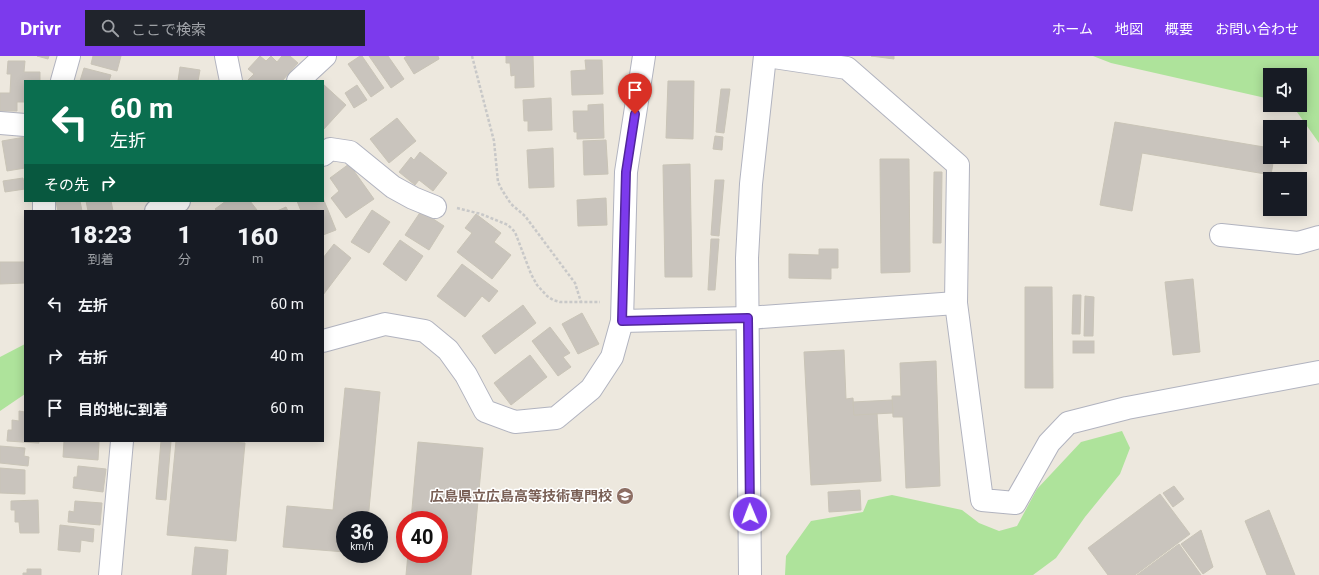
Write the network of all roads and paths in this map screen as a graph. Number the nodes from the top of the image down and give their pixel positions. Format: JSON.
{"nodes":[{"id":1,"x":69,"y":56,"type":"edge"},
{"id":2,"x":226,"y":56,"type":"edge"},
{"id":3,"x":325,"y":56,"type":"edge"},
{"id":4,"x":472,"y":56,"type":"edge"},
{"id":5,"x":644,"y":56,"type":"edge"},
{"id":6,"x":766,"y":56,"type":"edge"},
{"id":7,"x":62,"y":80,"type":"edge"},
{"id":8,"x":231,"y":80,"type":"edge"},
{"id":9,"x":299,"y":80,"type":"edge"},
{"id":10,"x":0,"y":123,"type":"edge"},
{"id":11,"x":24,"y":125,"type":"edge"},
{"id":12,"x":324,"y":154,"type":"edge"},
{"id":13,"x":178,"y":202,"type":"edge"},
{"id":14,"x":435,"y":207,"type":"joint"},
{"id":15,"x":158,"y":210,"type":"edge"},
{"id":16,"x":1221,"y":235,"type":"dead end"},
{"id":17,"x":1319,"y":237,"type":"edge"},
{"id":18,"x":581,"y":302,"type":"junction"},
{"id":19,"x":956,"y":303,"type":"junction"},
{"id":20,"x":622,"y":312,"type":"junction"},
{"id":21,"x":748,"y":318,"type":"junction"},
{"id":22,"x":324,"y":341,"type":"edge"},
{"id":23,"x":1319,"y":372,"type":"edge"},
{"id":24,"x":122,"y":442,"type":"edge"},
{"id":25,"x":110,"y":575,"type":"edge"},
{"id":26,"x":750,"y":575,"type":"edge"}],
"edges":[{"from":1,"to":7,"type":"street"},
{"from":2,"to":8,"type":"street"},
{"from":3,"to":9,"type":"street"},
{"from":4,"to":18,"type":"path"},
{"from":5,"to":20,"type":"street"},
{"from":6,"to":19,"type":"street"},
{"from":6,"to":21,"type":"street"},
{"from":10,"to":11,"type":"street"},
{"from":12,"to":14,"type":"street"},
{"from":13,"to":15,"type":"street"},
{"from":14,"to":18,"type":"path"},
{"from":16,"to":17,"type":"street"},
{"from":18,"to":20,"type":"path"},
{"from":19,"to":21,"type":"street"},
{"from":19,"to":23,"type":"street"},
{"from":20,"to":21,"type":"street"},
{"from":20,"to":22,"type":"street"},
{"from":21,"to":26,"type":"street"},
{"from":24,"to":25,"type":"street"}]}
